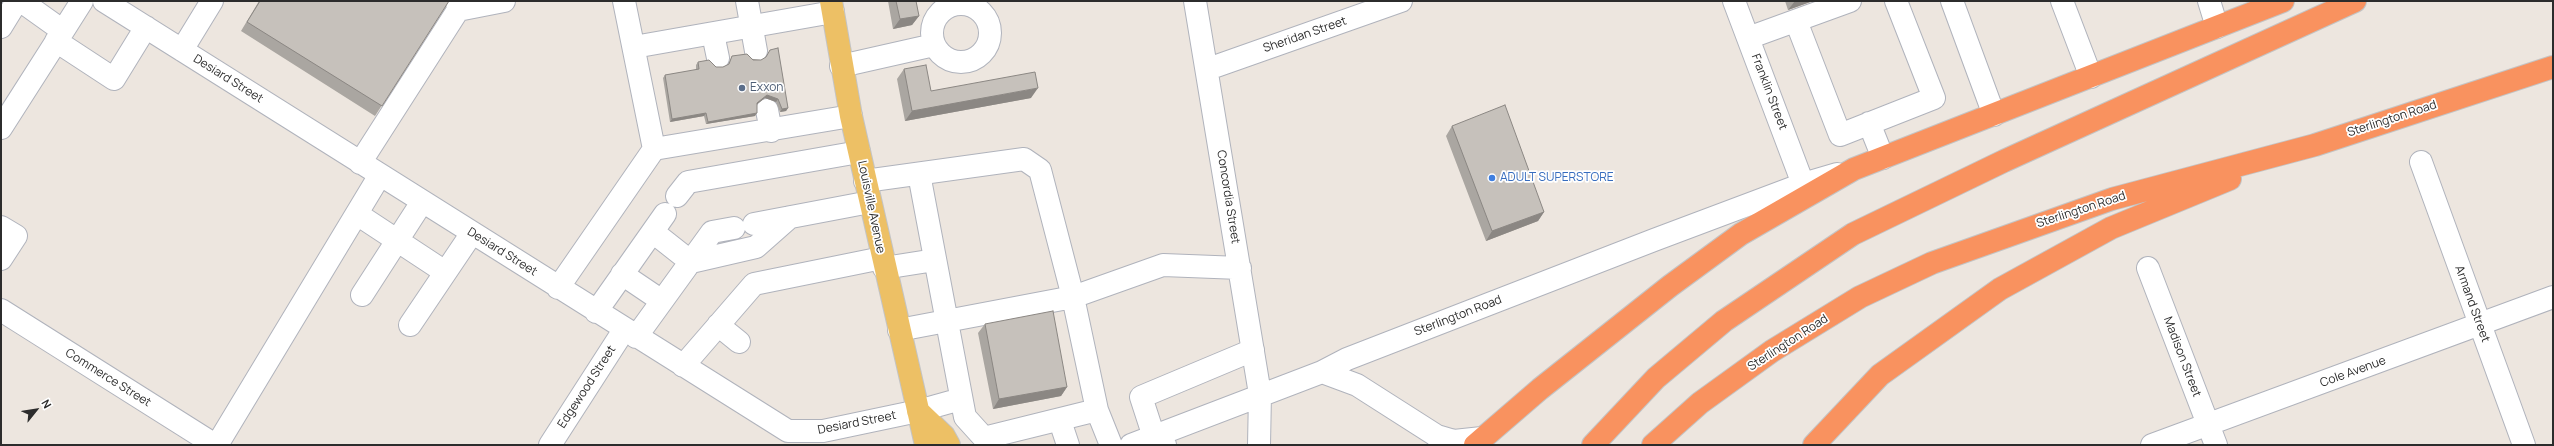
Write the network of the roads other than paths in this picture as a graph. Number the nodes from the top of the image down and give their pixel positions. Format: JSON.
{"nodes":[{"id":1,"x":17,"y":1,"type":"edge"},
{"id":2,"x":21,"y":1,"type":"edge"},
{"id":3,"x":82,"y":1,"type":"edge"},
{"id":4,"x":104,"y":1,"type":"edge"},
{"id":5,"x":212,"y":1,"type":"edge"},
{"id":6,"x":504,"y":1,"type":"edge"},
{"id":7,"x":624,"y":1,"type":"edge"},
{"id":8,"x":747,"y":1,"type":"edge"},
{"id":9,"x":1195,"y":1,"type":"edge"},
{"id":10,"x":1401,"y":1,"type":"edge"},
{"id":11,"x":1734,"y":1,"type":"edge"},
{"id":12,"x":1850,"y":1,"type":"edge"},
{"id":13,"x":1896,"y":1,"type":"edge"},
{"id":14,"x":1952,"y":1,"type":"edge"},
{"id":15,"x":2062,"y":1,"type":"edge"},
{"id":16,"x":2209,"y":1,"type":"edge"},
{"id":17,"x":2283,"y":1,"type":"edge"},
{"id":18,"x":2355,"y":1,"type":"edge"},
{"id":19,"x":458,"y":5,"type":"edge"},
{"id":20,"x":832,"y":6,"type":"edge"},
{"id":21,"x":1796,"y":21,"type":"junction"},
{"id":22,"x":1,"y":27,"type":"edge"},
{"id":23,"x":146,"y":27,"type":"junction"},
{"id":24,"x":752,"y":27,"type":"junction"},
{"id":25,"x":2217,"y":27,"type":"junction"},
{"id":26,"x":713,"y":34,"type":"junction"},
{"id":27,"x":60,"y":36,"type":"junction"},
{"id":28,"x":1748,"y":38,"type":"junction"},
{"id":29,"x":934,"y":45,"type":"dead end"},
{"id":30,"x":634,"y":47,"type":"junction"},
{"id":31,"x":182,"y":50,"type":"junction"},
{"id":32,"x":756,"y":51,"type":"dead end"},
{"id":33,"x":718,"y":58,"type":"dead end"},
{"id":34,"x":841,"y":66,"type":"junction"},
{"id":35,"x":2553,"y":67,"type":"edge"},
{"id":36,"x":1208,"y":69,"type":"junction"},
{"id":37,"x":2091,"y":77,"type":"junction"},
{"id":38,"x":1994,"y":115,"type":"junction"},
{"id":39,"x":851,"y":116,"type":"junction"},
{"id":40,"x":1869,"y":124,"type":"junction"},
{"id":41,"x":1,"y":128,"type":"edge"},
{"id":42,"x":2315,"y":145,"type":"junction"},
{"id":43,"x":654,"y":149,"type":"junction"},
{"id":44,"x":859,"y":152,"type":"junction"},
{"id":45,"x":1883,"y":158,"type":"junction"},
{"id":46,"x":2421,"y":162,"type":"dead end"},
{"id":47,"x":360,"y":163,"type":"junction"},
{"id":48,"x":1854,"y":169,"type":"junction"},
{"id":49,"x":919,"y":174,"type":"junction"},
{"id":50,"x":380,"y":175,"type":"junction"},
{"id":51,"x":865,"y":181,"type":"junction"},
{"id":52,"x":1803,"y":184,"type":"junction"},
{"id":53,"x":422,"y":202,"type":"junction"},
{"id":54,"x":870,"y":202,"type":"junction"},
{"id":55,"x":357,"y":214,"type":"junction"},
{"id":56,"x":790,"y":217,"type":"junction"},
{"id":57,"x":1,"y":227,"type":"edge"},
{"id":58,"x":653,"y":232,"type":"junction"},
{"id":59,"x":472,"y":233,"type":"junction"},
{"id":60,"x":396,"y":241,"type":"junction"},
{"id":61,"x":1,"y":259,"type":"edge"},
{"id":62,"x":935,"y":260,"type":"junction"},
{"id":63,"x":691,"y":262,"type":"junction"},
{"id":64,"x":883,"y":263,"type":"junction"},
{"id":65,"x":1240,"y":268,"type":"junction"},
{"id":66,"x":2148,"y":268,"type":"dead end"},
{"id":67,"x":445,"y":272,"type":"junction"},
{"id":68,"x":622,"y":274,"type":"junction"},
{"id":69,"x":558,"y":288,"type":"junction"},
{"id":70,"x":362,"y":295,"type":"dead end"},
{"id":71,"x":1073,"y":297,"type":"junction"},
{"id":72,"x":2553,"y":297,"type":"edge"},
{"id":73,"x":662,"y":301,"type":"junction"},
{"id":74,"x":1,"y":310,"type":"edge"},
{"id":75,"x":596,"y":312,"type":"junction"},
{"id":76,"x":947,"y":322,"type":"junction"},
{"id":77,"x":410,"y":325,"type":"dead end"},
{"id":78,"x":718,"y":325,"type":"junction"},
{"id":79,"x":2480,"y":326,"type":"junction"},
{"id":80,"x":899,"y":330,"type":"junction"},
{"id":81,"x":630,"y":333,"type":"junction"},
{"id":82,"x":739,"y":342,"type":"dead end"},
{"id":83,"x":1253,"y":350,"type":"junction"},
{"id":84,"x":683,"y":366,"type":"junction"},
{"id":85,"x":1322,"y":372,"type":"junction"},
{"id":86,"x":1260,"y":394,"type":"junction"},
{"id":87,"x":961,"y":399,"type":"junction"},
{"id":88,"x":1097,"y":410,"type":"junction"},
{"id":89,"x":918,"y":411,"type":"junction"},
{"id":90,"x":1060,"y":421,"type":"junction"},
{"id":91,"x":2208,"y":424,"type":"junction"},
{"id":92,"x":1439,"y":440,"type":"edge"},
{"id":93,"x":1160,"y":441,"type":"edge"},
{"id":94,"x":1478,"y":442,"type":"edge"},
{"id":95,"x":943,"y":443,"type":"edge"},
{"id":96,"x":216,"y":445,"type":"edge"},
{"id":97,"x":550,"y":445,"type":"edge"},
{"id":98,"x":1068,"y":445,"type":"edge"},
{"id":99,"x":1111,"y":445,"type":"edge"},
{"id":100,"x":1131,"y":445,"type":"edge"},
{"id":101,"x":1260,"y":445,"type":"edge"},
{"id":102,"x":1593,"y":445,"type":"edge"},
{"id":103,"x":1653,"y":445,"type":"edge"},
{"id":104,"x":1814,"y":445,"type":"edge"},
{"id":105,"x":2152,"y":445,"type":"edge"},
{"id":106,"x":2216,"y":445,"type":"edge"},
{"id":107,"x":2524,"y":445,"type":"edge"}],
"edges":[{"from":1,"to":22,"type":"street"},
{"from":2,"to":27,"type":"street"},
{"from":3,"to":27,"type":"street"},
{"from":4,"to":23,"type":"street","name":"Desiard Street"},
{"from":5,"to":31,"type":"street"},
{"from":6,"to":19,"type":"street"},
{"from":7,"to":30,"type":"street"},
{"from":8,"to":24,"type":"street"},
{"from":9,"to":36,"type":"street","name":"Concordia Street"},
{"from":10,"to":36,"type":"street","name":"Sheridan Street"},
{"from":11,"to":28,"type":"street","name":"Franklin Street"},
{"from":12,"to":21,"type":"street"},
{"from":13,"to":40,"type":"street"},
{"from":14,"to":38,"type":"street"},
{"from":15,"to":37,"type":"street"},
{"from":16,"to":25,"type":"street"},
{"from":17,"to":25,"type":"highway"},
{"from":18,"to":102,"type":"highway"},
{"from":19,"to":47,"type":"street"},
{"from":20,"to":24,"type":"street"},
{"from":20,"to":34,"type":"main road","name":"Louisville Avenue"},
{"from":21,"to":28,"type":"street"},
{"from":21,"to":40,"type":"street"},
{"from":23,"to":27,"type":"street"},
{"from":23,"to":31,"type":"street","name":"Desiard Street"},
{"from":24,"to":26,"type":"street"},
{"from":24,"to":32,"type":"street"},
{"from":25,"to":37,"type":"highway"},
{"from":26,"to":30,"type":"street"},
{"from":26,"to":33,"type":"street"},
{"from":27,"to":41,"type":"street"},
{"from":28,"to":52,"type":"street","name":"Franklin Street"},
{"from":29,"to":34,"type":"street"},
{"from":30,"to":43,"type":"street"},
{"from":31,"to":47,"type":"street","name":"Desiard Street"},
{"from":34,"to":39,"type":"main road","name":"Louisville Avenue"},
{"from":35,"to":42,"type":"highway","name":"Sterlington Road"},
{"from":36,"to":65,"type":"street","name":"Concordia Street"},
{"from":37,"to":38,"type":"highway"},
{"from":38,"to":45,"type":"highway"},
{"from":39,"to":43,"type":"street"},
{"from":39,"to":44,"type":"main road","name":"Louisville Avenue"},
{"from":40,"to":45,"type":"street"},
{"from":42,"to":103,"type":"highway","name":"Sterlington Road"},
{"from":42,"to":104,"type":"highway"},
{"from":43,"to":69,"type":"street"},
{"from":44,"to":51,"type":"main road","name":"Louisville Avenue"},
{"from":44,"to":58,"type":"street"},
{"from":45,"to":48,"type":"highway"},
{"from":46,"to":79,"type":"street","name":"Armand Street"},
{"from":47,"to":50,"type":"street","name":"Desiard Street"},
{"from":48,"to":52,"type":"street","name":"Sterlington Road"},
{"from":48,"to":94,"type":"highway"},
{"from":49,"to":51,"type":"street"},
{"from":49,"to":62,"type":"street"},
{"from":49,"to":71,"type":"street"},
{"from":50,"to":53,"type":"street","name":"Desiard Street"},
{"from":50,"to":55,"type":"street"},
{"from":51,"to":54,"type":"main road","name":"Louisville Avenue"},
{"from":52,"to":85,"type":"street","name":"Sterlington Road"},
{"from":53,"to":59,"type":"street","name":"Desiard Street"},
{"from":53,"to":60,"type":"street"},
{"from":54,"to":56,"type":"street","name":"Edgewood Street"},
{"from":54,"to":64,"type":"main road","name":"Louisville Avenue"},
{"from":55,"to":60,"type":"street"},
{"from":55,"to":96,"type":"street"},
{"from":56,"to":63,"type":"street"},
{"from":56,"to":63,"type":"street","name":"Edgewood Street"},
{"from":57,"to":61,"type":"street"},
{"from":58,"to":63,"type":"street"},
{"from":58,"to":68,"type":"street"},
{"from":59,"to":67,"type":"street"},
{"from":59,"to":69,"type":"street","name":"Desiard Street"},
{"from":60,"to":67,"type":"street"},
{"from":60,"to":70,"type":"street"},
{"from":62,"to":64,"type":"street"},
{"from":62,"to":76,"type":"street"},
{"from":63,"to":73,"type":"street","name":"Edgewood Street"},
{"from":64,"to":78,"type":"street"},
{"from":64,"to":80,"type":"main road","name":"Louisville Avenue"},
{"from":65,"to":71,"type":"street"},
{"from":65,"to":83,"type":"street","name":"Concordia Street"},
{"from":66,"to":91,"type":"street","name":"Madison Street"},
{"from":67,"to":77,"type":"street"},
{"from":68,"to":73,"type":"street"},
{"from":68,"to":75,"type":"street"},
{"from":69,"to":75,"type":"street","name":"Desiard Street"},
{"from":71,"to":76,"type":"street"},
{"from":71,"to":88,"type":"street"},
{"from":72,"to":79,"type":"street","name":"Cole Avenue"},
{"from":73,"to":81,"type":"street","name":"Edgewood Street"},
{"from":74,"to":96,"type":"street","name":"Commerce Street"},
{"from":75,"to":81,"type":"street","name":"Desiard Street"},
{"from":76,"to":80,"type":"street"},
{"from":76,"to":87,"type":"street"},
{"from":78,"to":82,"type":"street"},
{"from":78,"to":84,"type":"street"},
{"from":79,"to":91,"type":"street","name":"Cole Avenue"},
{"from":79,"to":107,"type":"street","name":"Armand Street"},
{"from":80,"to":89,"type":"main road","name":"Louisville Avenue"},
{"from":81,"to":84,"type":"street","name":"Desiard Street"},
{"from":81,"to":97,"type":"street","name":"Edgewood Street"},
{"from":83,"to":86,"type":"street","name":"Concordia Street"},
{"from":83,"to":93,"type":"street"},
{"from":84,"to":89,"type":"street","name":"Desiard Street"},
{"from":85,"to":86,"type":"street","name":"Sterlington Road"},
{"from":85,"to":92,"type":"street"},
{"from":86,"to":93,"type":"street","name":"Sterlington Road"},
{"from":86,"to":101,"type":"street","name":"Concordia Street"},
{"from":87,"to":89,"type":"street","name":"Desiard Street"},
{"from":87,"to":90,"type":"street"},
{"from":88,"to":90,"type":"street"},
{"from":88,"to":99,"type":"street"},
{"from":89,"to":95,"type":"main road"},
{"from":90,"to":98,"type":"street"},
{"from":91,"to":105,"type":"street","name":"Cole Avenue"},
{"from":91,"to":106,"type":"street","name":"Madison Street"},
{"from":92,"to":94,"type":"street"},
{"from":93,"to":100,"type":"street","name":"Sterlington Road"}]}
